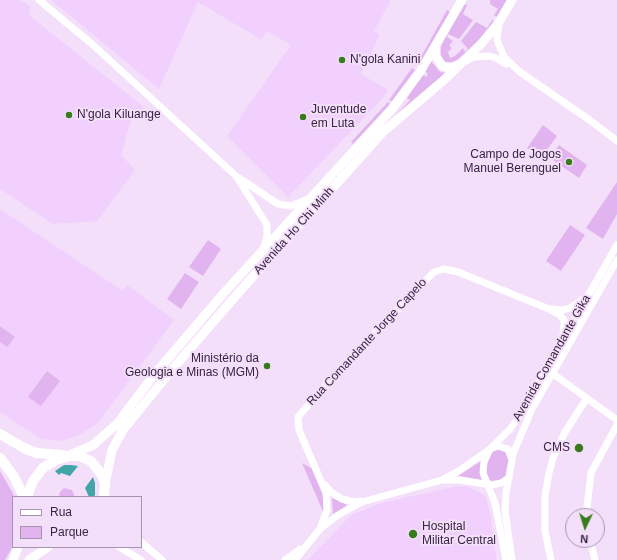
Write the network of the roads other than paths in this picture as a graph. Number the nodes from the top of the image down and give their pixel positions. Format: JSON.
{"nodes":[{"id":1,"x":39,"y":0,"type":"edge"},
{"id":2,"x":462,"y":0,"type":"edge"},
{"id":3,"x":512,"y":0,"type":"edge"},
{"id":4,"x":499,"y":22,"type":"junction"},
{"id":5,"x":436,"y":44,"type":"junction"},
{"id":6,"x":464,"y":62,"type":"junction"},
{"id":7,"x":520,"y":72,"type":"junction"},
{"id":8,"x":617,"y":140,"type":"edge"},
{"id":9,"x":236,"y":176,"type":"junction"},
{"id":10,"x":312,"y":197,"type":"junction"},
{"id":11,"x":617,"y":245,"type":"edge"},
{"id":12,"x":263,"y":251,"type":"junction"},
{"id":13,"x":617,"y":260,"type":"edge"},
{"id":14,"x":591,"y":292,"type":"junction"},
{"id":15,"x":549,"y":309,"type":"junction"},
{"id":16,"x":561,"y":342,"type":"junction"},
{"id":17,"x":552,"y":373,"type":"junction"},
{"id":18,"x":587,"y":398,"type":"junction"},
{"id":19,"x":617,"y":420,"type":"edge"},
{"id":20,"x":617,"y":425,"type":"edge"},
{"id":21,"x":0,"y":434,"type":"edge"},
{"id":22,"x":490,"y":449,"type":"junction"},
{"id":23,"x":69,"y":456,"type":"junction"},
{"id":24,"x":0,"y":458,"type":"edge"},
{"id":25,"x":512,"y":460,"type":"junction"},
{"id":26,"x":509,"y":478,"type":"junction"},
{"id":27,"x":442,"y":480,"type":"junction"},
{"id":28,"x":323,"y":482,"type":"junction"},
{"id":29,"x":106,"y":484,"type":"junction"},
{"id":30,"x":488,"y":485,"type":"junction"},
{"id":31,"x":23,"y":496,"type":"edge"},
{"id":32,"x":27,"y":496,"type":"edge"},
{"id":33,"x":104,"y":496,"type":"edge"},
{"id":34,"x":108,"y":496,"type":"edge"},
{"id":35,"x":368,"y":499,"type":"junction"},
{"id":36,"x":587,"y":508,"type":"edge"},
{"id":37,"x":320,"y":529,"type":"junction"},
{"id":38,"x":142,"y":543,"type":"edge"},
{"id":39,"x":309,"y":543,"type":"junction"},
{"id":40,"x":18,"y":548,"type":"edge"},
{"id":41,"x":47,"y":548,"type":"edge"},
{"id":42,"x":121,"y":548,"type":"edge"},
{"id":43,"x":592,"y":548,"type":"edge"},
{"id":44,"x":13,"y":560,"type":"edge"},
{"id":45,"x":29,"y":560,"type":"edge"},
{"id":46,"x":141,"y":560,"type":"edge"},
{"id":47,"x":162,"y":560,"type":"edge"},
{"id":48,"x":285,"y":560,"type":"edge"},
{"id":49,"x":295,"y":560,"type":"edge"},
{"id":50,"x":506,"y":560,"type":"edge"},
{"id":51,"x":512,"y":560,"type":"edge"},
{"id":52,"x":550,"y":560,"type":"edge"},
{"id":53,"x":595,"y":560,"type":"edge"}],
"edges":[{"from":1,"to":9,"type":"street"},
{"from":2,"to":5,"type":"main road","name":"Avenida Ho Chi Minh"},
{"from":3,"to":4,"type":"main road","name":"Avenida Ho Chi Minh"},
{"from":4,"to":6,"type":"main road","name":"Avenida Ho Chi Minh"},
{"from":4,"to":7,"type":"street"},
{"from":5,"to":6,"type":"main road"},
{"from":5,"to":10,"type":"main road","name":"Avenida Ho Chi Minh"},
{"from":6,"to":7,"type":"street"},
{"from":6,"to":29,"type":"main road","name":"Avenida Ho Chi Minh"},
{"from":7,"to":8,"type":"street"},
{"from":9,"to":10,"type":"street"},
{"from":9,"to":12,"type":"street"},
{"from":10,"to":12,"type":"main road","name":"Avenida Ho Chi Minh"},
{"from":11,"to":14,"type":"street","name":"Avenida Comandante Gika"},
{"from":12,"to":23,"type":"main road","name":"Avenida Ho Chi Minh"},
{"from":13,"to":17,"type":"street","name":"Avenida Comandante Gika"},
{"from":14,"to":15,"type":"street","name":"Rua Comandante Jorge Capelo"},
{"from":14,"to":16,"type":"street","name":"Avenida Comandante Gika"},
{"from":15,"to":16,"type":"street","name":"Rua Comandante Jorge Capelo"},
{"from":15,"to":28,"type":"street","name":"Rua Comandante Jorge Capelo"},
{"from":16,"to":22,"type":"street","name":"Avenida Comandante Gika"},
{"from":17,"to":18,"type":"street"},
{"from":17,"to":25,"type":"street","name":"Avenida Comandante Gika"},
{"from":18,"to":19,"type":"street"},
{"from":18,"to":52,"type":"street"},
{"from":20,"to":36,"type":"street"},
{"from":21,"to":23,"type":"highway"},
{"from":22,"to":25,"type":"street"},
{"from":22,"to":27,"type":"street"},
{"from":22,"to":30,"type":"street","name":"Avenida Comandante Gika"},
{"from":23,"to":29,"type":"highway"},
{"from":23,"to":32,"type":"highway"},
{"from":24,"to":31,"type":"highway"},
{"from":25,"to":26,"type":"street","name":"Avenida Comandante Gika"},
{"from":26,"to":30,"type":"street"},
{"from":26,"to":51,"type":"street","name":"Avenida Comandante Gika"},
{"from":27,"to":30,"type":"street"},
{"from":27,"to":35,"type":"street"},
{"from":28,"to":35,"type":"street","name":"Rua Comandante Jorge Capelo"},
{"from":28,"to":37,"type":"street","name":"Rua Comandante Jorge Capelo"},
{"from":29,"to":33,"type":"highway"},
{"from":29,"to":34,"type":"street"},
{"from":30,"to":50,"type":"street","name":"Avenida Comandante Gika"},
{"from":35,"to":37,"type":"street"},
{"from":37,"to":39,"type":"street"},
{"from":38,"to":47,"type":"street"},
{"from":39,"to":48,"type":"street"},
{"from":39,"to":49,"type":"street"},
{"from":40,"to":44,"type":"main road"},
{"from":41,"to":45,"type":"main road"},
{"from":42,"to":46,"type":"street"},
{"from":43,"to":53,"type":"street"}]}
